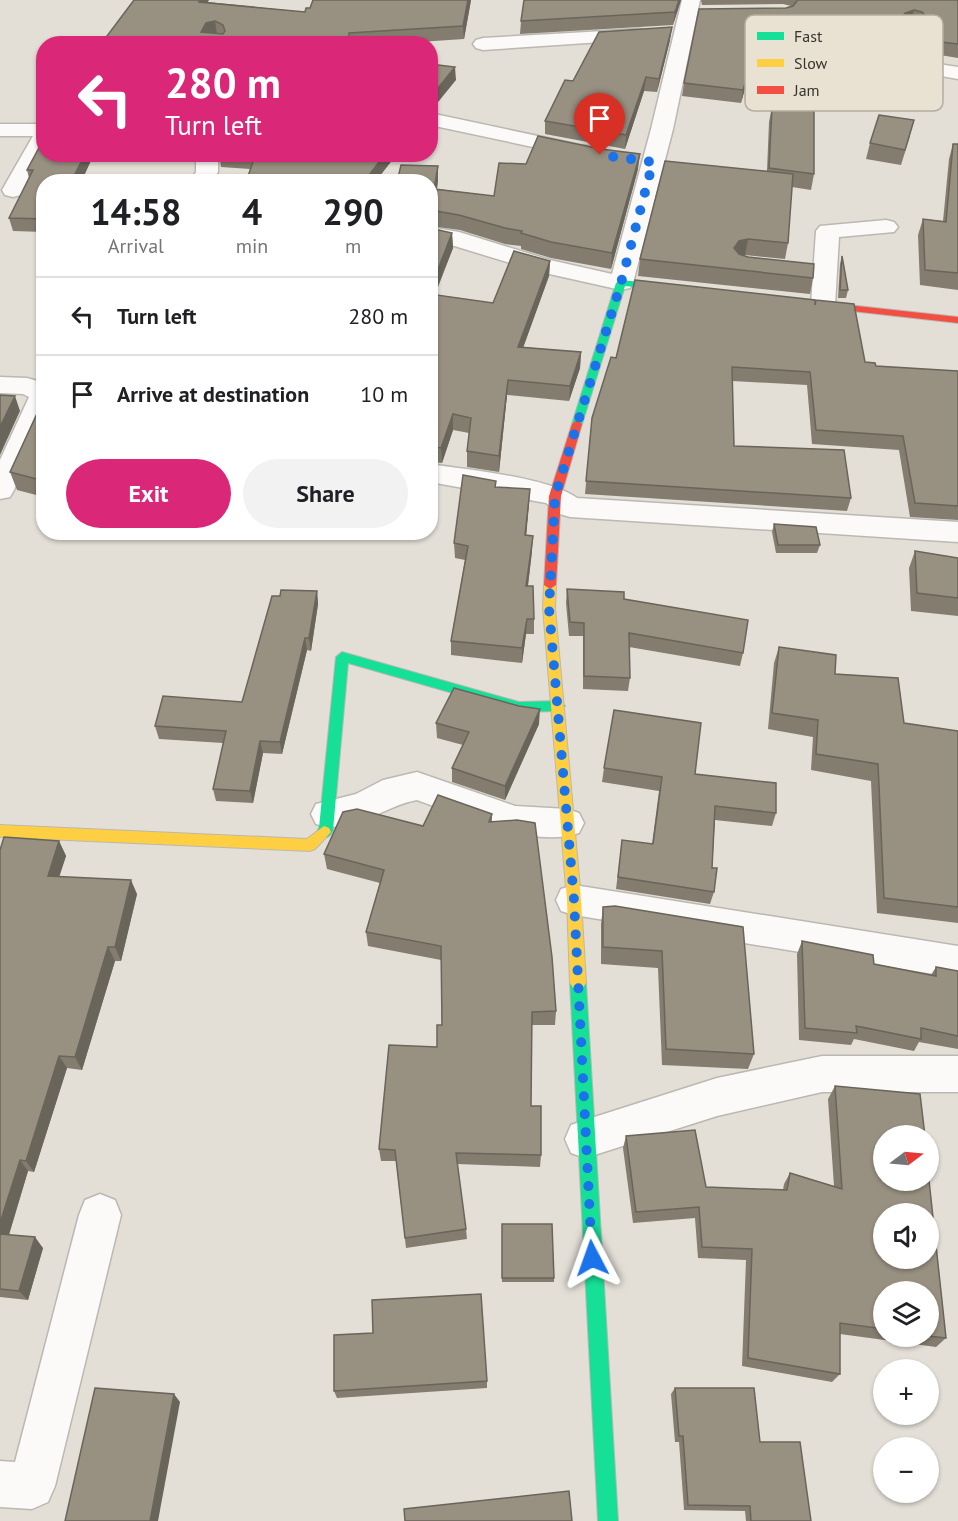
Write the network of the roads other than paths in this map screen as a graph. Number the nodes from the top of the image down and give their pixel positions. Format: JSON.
{"nodes":[{"id":1,"x":712,"y":13,"type":"edge"},
{"id":2,"x":688,"y":15,"type":"edge"},
{"id":3,"x":483,"y":44,"type":"dead end"},
{"id":4,"x":943,"y":71,"type":"edge"},
{"id":5,"x":958,"y":73,"type":"edge"},
{"id":6,"x":438,"y":121,"type":"edge"},
{"id":7,"x":0,"y":130,"type":"edge"},
{"id":8,"x":36,"y":130,"type":"edge"},
{"id":9,"x":36,"y":149,"type":"edge"},
{"id":10,"x":600,"y":155,"type":"edge"},
{"id":11,"x":13,"y":190,"type":"dead end"},
{"id":12,"x":886,"y":227,"type":"dead end"},
{"id":13,"x":438,"y":235,"type":"edge"},
{"id":14,"x":621,"y":283,"type":"junction"},
{"id":15,"x":692,"y":291,"type":"edge"},
{"id":16,"x":799,"y":303,"type":"edge"},
{"id":17,"x":823,"y":305,"type":"junction"},
{"id":18,"x":958,"y":320,"type":"edge"},
{"id":19,"x":0,"y":385,"type":"edge"},
{"id":20,"x":36,"y":390,"type":"edge"},
{"id":21,"x":36,"y":411,"type":"edge"},
{"id":22,"x":438,"y":474,"type":"edge"},
{"id":23,"x":0,"y":490,"type":"edge"},
{"id":24,"x":555,"y":496,"type":"junction"},
{"id":25,"x":958,"y":532,"type":"edge"},
{"id":26,"x":558,"y":706,"type":"junction"},
{"id":27,"x":328,"y":814,"type":"junction"},
{"id":28,"x":567,"y":823,"type":"junction"},
{"id":29,"x":0,"y":831,"type":"edge"},
{"id":30,"x":574,"y":900,"type":"junction"},
{"id":31,"x":958,"y":963,"type":"edge"},
{"id":32,"x":958,"y":1074,"type":"edge"},
{"id":33,"x":585,"y":1139,"type":"junction"},
{"id":34,"x":100,"y":1215,"type":"dead end"},
{"id":35,"x":0,"y":1484,"type":"edge"},
{"id":36,"x":608,"y":1521,"type":"edge"}],
"edges":[{"from":1,"to":2,"type":"street"},
{"from":2,"to":3,"type":"street"},
{"from":2,"to":14,"type":"street"},
{"from":4,"to":5,"type":"street"},
{"from":6,"to":10,"type":"street"},
{"from":7,"to":8,"type":"street"},
{"from":9,"to":11,"type":"street"},
{"from":12,"to":17,"type":"street"},
{"from":13,"to":14,"type":"street"},
{"from":14,"to":15,"type":"street"},
{"from":14,"to":24,"type":"street"},
{"from":16,"to":17,"type":"street"},
{"from":17,"to":18,"type":"street"},
{"from":19,"to":20,"type":"street"},
{"from":21,"to":23,"type":"street"},
{"from":22,"to":24,"type":"street"},
{"from":24,"to":25,"type":"street"},
{"from":24,"to":26,"type":"street"},
{"from":26,"to":27,"type":"street"},
{"from":26,"to":28,"type":"street"},
{"from":27,"to":28,"type":"street"},
{"from":27,"to":29,"type":"street"},
{"from":28,"to":30,"type":"street"},
{"from":30,"to":31,"type":"street"},
{"from":30,"to":33,"type":"street"},
{"from":32,"to":33,"type":"street"},
{"from":33,"to":36,"type":"street"},
{"from":34,"to":35,"type":"street"}]}
